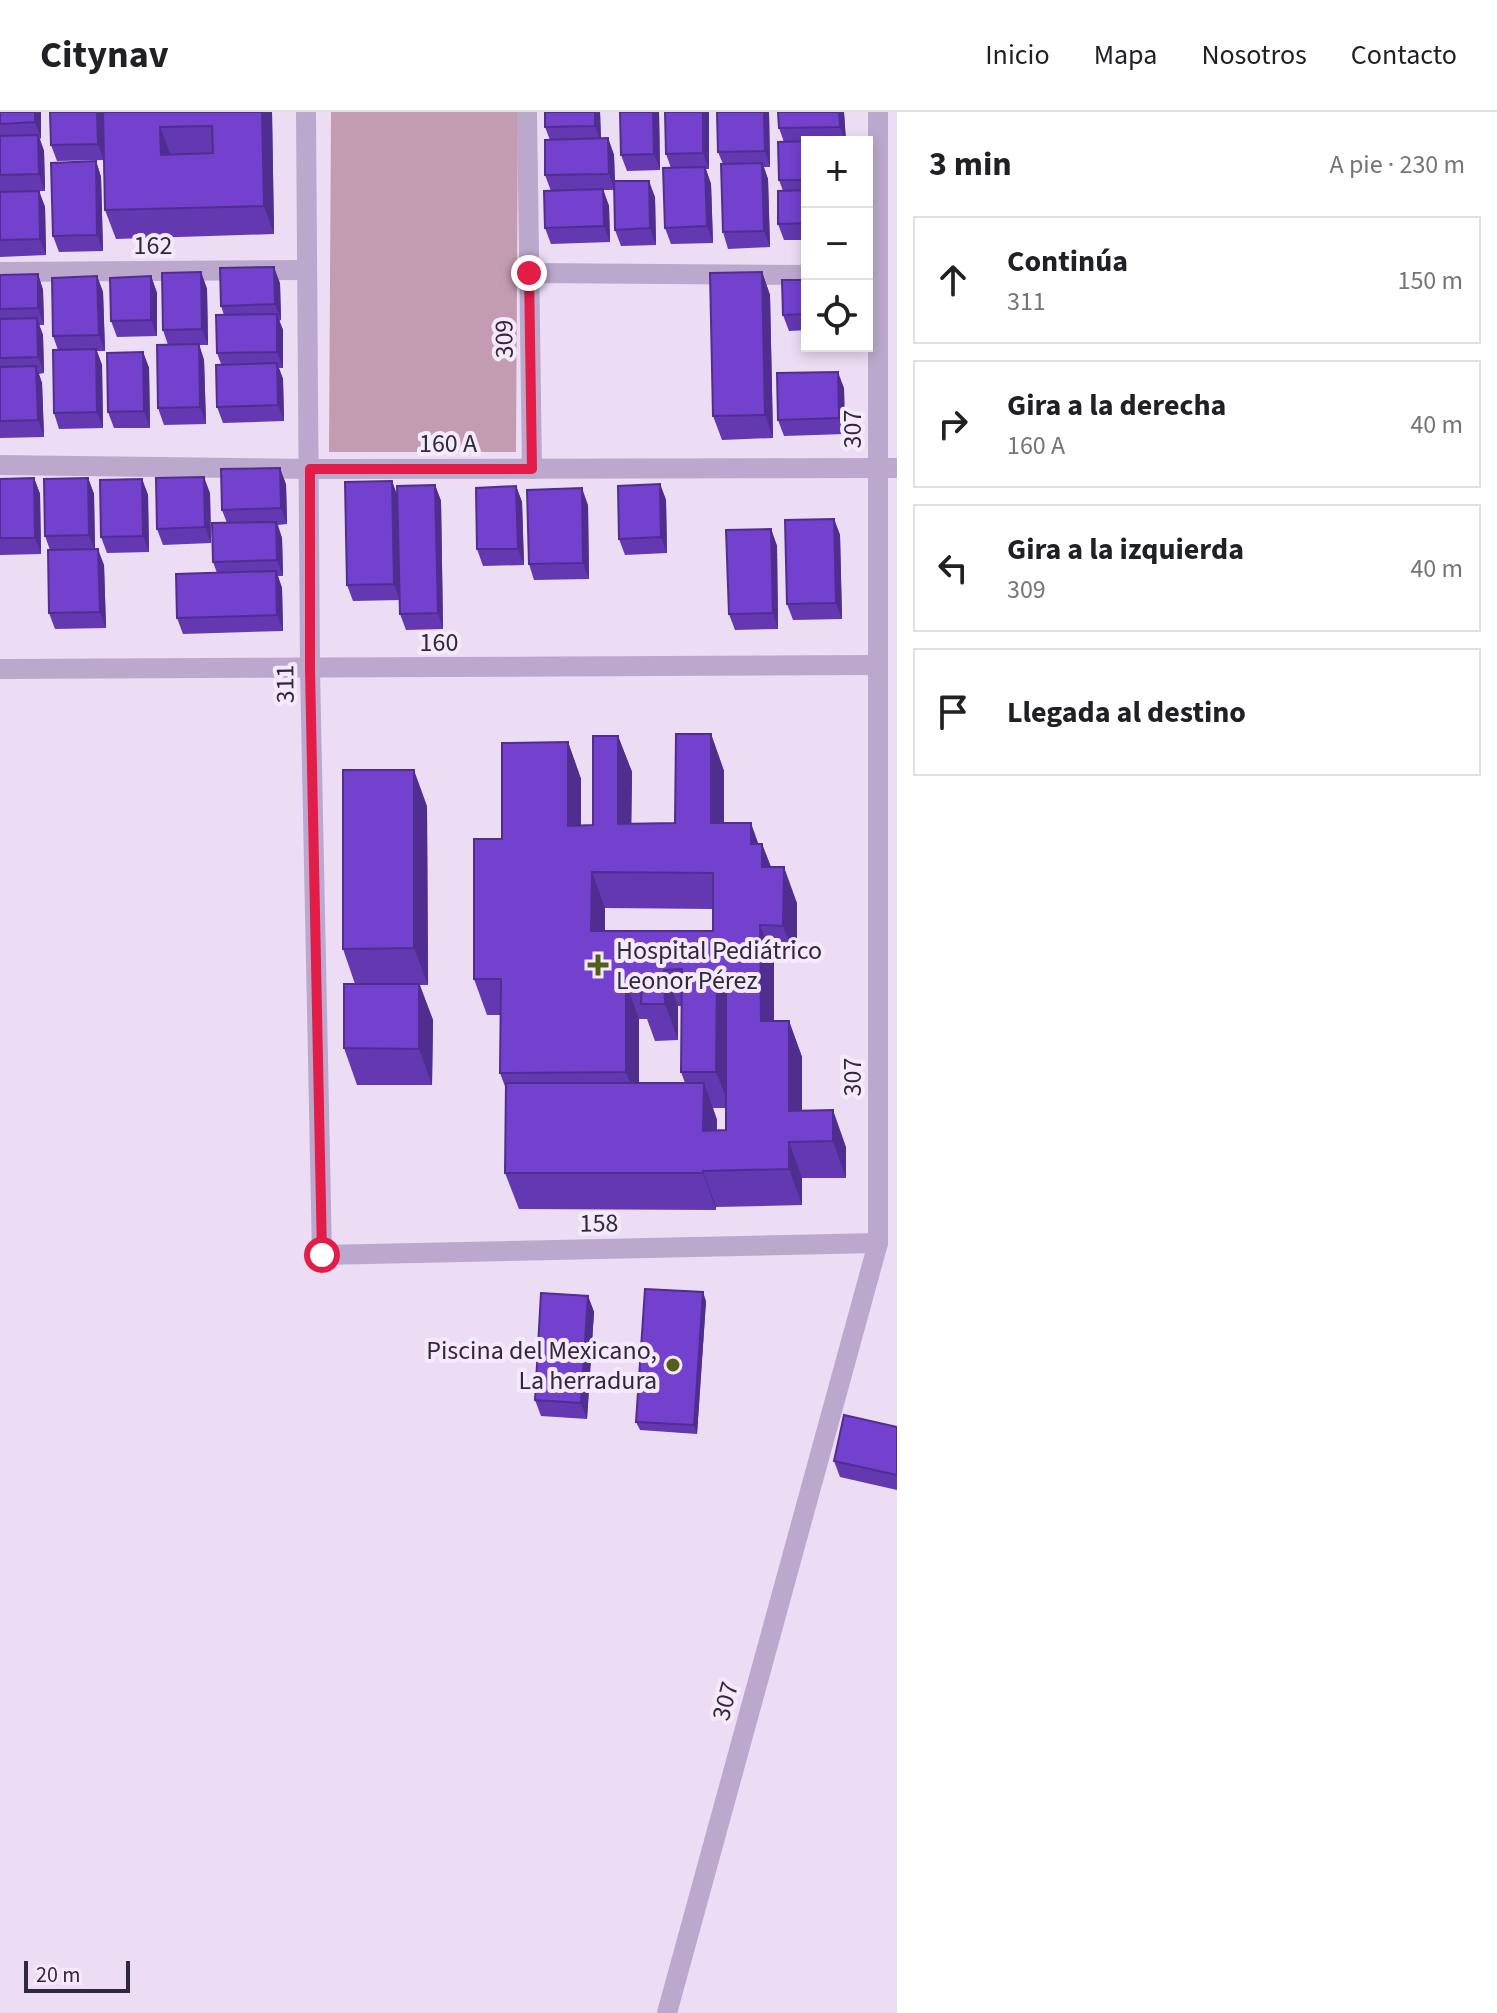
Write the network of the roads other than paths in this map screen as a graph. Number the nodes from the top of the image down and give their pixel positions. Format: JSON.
{"nodes":[{"id":1,"x":306,"y":112,"type":"edge"},
{"id":2,"x":527,"y":112,"type":"edge"},
{"id":3,"x":878,"y":112,"type":"edge"},
{"id":4,"x":306,"y":270,"type":"junction"},
{"id":5,"x":0,"y":272,"type":"edge"},
{"id":6,"x":529,"y":273,"type":"junction"},
{"id":7,"x":801,"y":275,"type":"edge"},
{"id":8,"x":881,"y":275,"type":"edge"},
{"id":9,"x":0,"y":465,"type":"edge"},
{"id":10,"x":887,"y":468,"type":"edge"},
{"id":11,"x":310,"y":469,"type":"junction"},
{"id":12,"x":532,"y":469,"type":"junction"},
{"id":13,"x":878,"y":665,"type":"junction"},
{"id":14,"x":0,"y":669,"type":"edge"},
{"id":15,"x":310,"y":669,"type":"junction"},
{"id":16,"x":878,"y":1243,"type":"junction"},
{"id":17,"x":322,"y":1255,"type":"joint"},
{"id":18,"x":667,"y":2013,"type":"edge"}],
"edges":[{"from":1,"to":4,"type":"street","name":"311"},
{"from":2,"to":6,"type":"street","name":"309"},
{"from":3,"to":8,"type":"street","name":"307"},
{"from":4,"to":5,"type":"street","name":"162"},
{"from":4,"to":11,"type":"street","name":"311"},
{"from":6,"to":7,"type":"street"},
{"from":6,"to":12,"type":"street","name":"309"},
{"from":8,"to":10,"type":"street","name":"307"},
{"from":9,"to":11,"type":"street","name":"160 A"},
{"from":10,"to":12,"type":"street","name":"160 A"},
{"from":10,"to":13,"type":"street","name":"307"},
{"from":11,"to":12,"type":"street","name":"160 A"},
{"from":11,"to":15,"type":"street","name":"311"},
{"from":13,"to":15,"type":"street","name":"160"},
{"from":13,"to":16,"type":"street","name":"307"},
{"from":14,"to":15,"type":"street","name":"160"},
{"from":15,"to":17,"type":"street","name":"311"},
{"from":16,"to":17,"type":"street","name":"158"},
{"from":16,"to":18,"type":"street","name":"307"}]}
